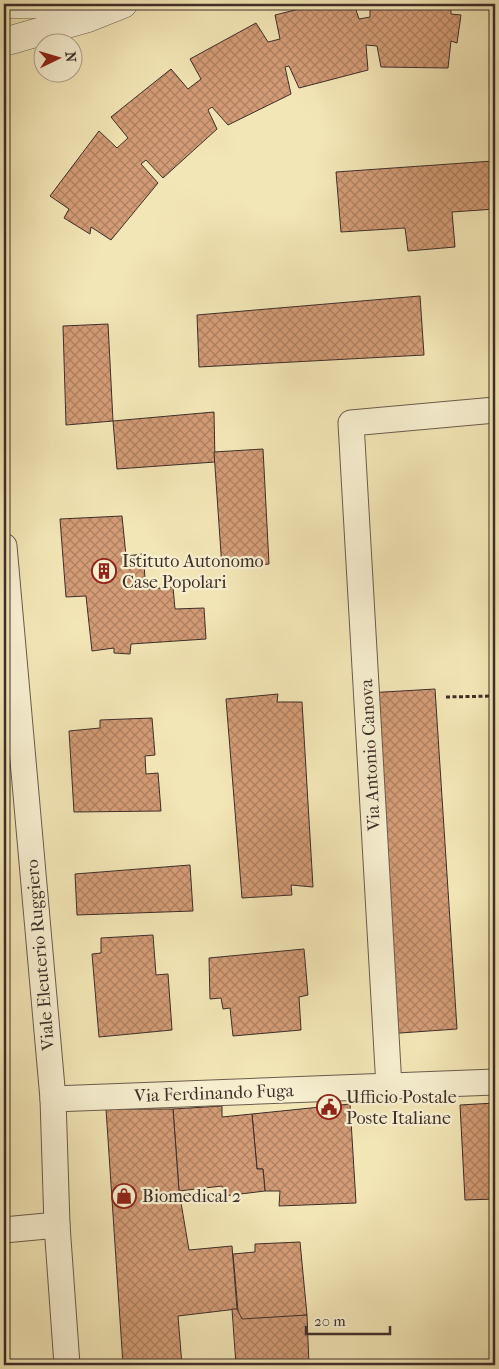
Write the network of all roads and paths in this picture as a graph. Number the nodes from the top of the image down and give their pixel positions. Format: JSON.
{"nodes":[{"id":1,"x":71,"y":4,"type":"edge"},
{"id":2,"x":123,"y":4,"type":"edge"},
{"id":3,"x":4,"y":5,"type":"edge"},
{"id":4,"x":7,"y":47,"type":"edge"},
{"id":5,"x":495,"y":410,"type":"edge"},
{"id":6,"x":4,"y":546,"type":"edge"},
{"id":7,"x":5,"y":584,"type":"edge"},
{"id":8,"x":495,"y":696,"type":"edge"},
{"id":9,"x":446,"y":697,"type":"dead end"},
{"id":10,"x":4,"y":726,"type":"edge"},
{"id":11,"x":24,"y":774,"type":"junction"},
{"id":12,"x":495,"y":1082,"type":"edge"},
{"id":13,"x":389,"y":1087,"type":"junction"},
{"id":14,"x":53,"y":1099,"type":"junction"},
{"id":15,"x":57,"y":1225,"type":"junction"},
{"id":16,"x":4,"y":1230,"type":"edge"},
{"id":17,"x":67,"y":1365,"type":"edge"}],
"edges":[{"from":1,"to":3,"type":"street"},
{"from":2,"to":4,"type":"street"},
{"from":3,"to":4,"type":"street"},
{"from":5,"to":13,"type":"street","name":"Via Antonio Canova"},
{"from":6,"to":7,"type":"street","name":"Viale Eleuterio Ruggiero"},
{"from":7,"to":11,"type":"street","name":"Viale Eleuterio Ruggiero"},
{"from":8,"to":9,"type":"path"},
{"from":10,"to":11,"type":"street"},
{"from":11,"to":14,"type":"street","name":"Viale Eleuterio Ruggiero"},
{"from":12,"to":13,"type":"street","name":"Via Ferdinando Fuga"},
{"from":13,"to":14,"type":"street","name":"Via Ferdinando Fuga"},
{"from":14,"to":15,"type":"street","name":"Viale Eleuterio Ruggiero"},
{"from":15,"to":16,"type":"street"},
{"from":15,"to":17,"type":"street","name":"Viale Eleuterio Ruggiero"}]}
